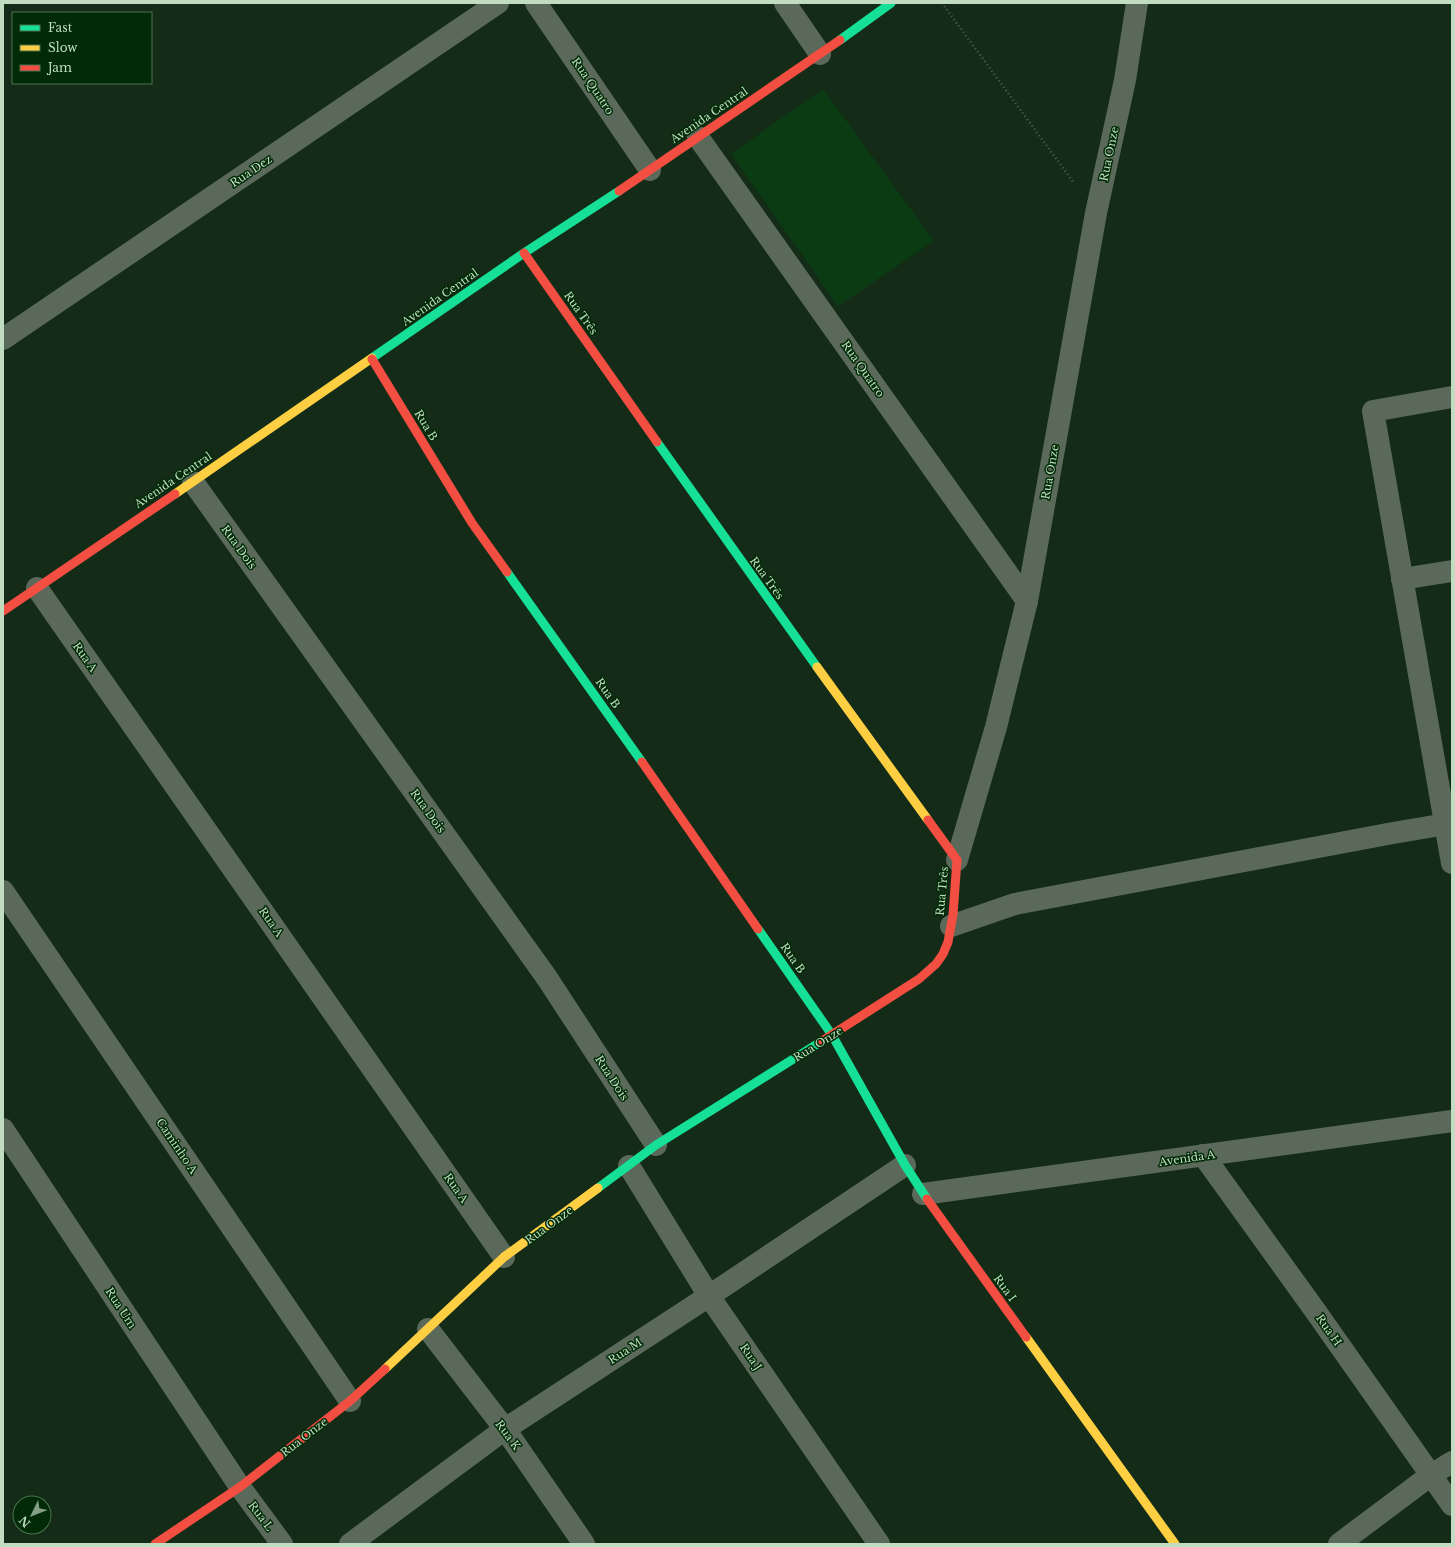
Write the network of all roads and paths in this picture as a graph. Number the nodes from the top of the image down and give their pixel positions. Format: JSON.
{"nodes":[{"id":1,"x":498,"y":3,"type":"edge"},
{"id":2,"x":536,"y":3,"type":"edge"},
{"id":3,"x":785,"y":3,"type":"edge"},
{"id":4,"x":891,"y":3,"type":"edge"},
{"id":5,"x":942,"y":3,"type":"edge"},
{"id":6,"x":1137,"y":3,"type":"edge"},
{"id":7,"x":820,"y":54,"type":"junction"},
{"id":8,"x":698,"y":137,"type":"junction"},
{"id":9,"x":650,"y":170,"type":"junction"},
{"id":10,"x":1096,"y":213,"type":"junction"},
{"id":11,"x":524,"y":253,"type":"junction"},
{"id":12,"x":3,"y":339,"type":"edge"},
{"id":13,"x":372,"y":359,"type":"junction"},
{"id":14,"x":1452,"y":397,"type":"edge"},
{"id":15,"x":193,"y":482,"type":"junction"},
{"id":16,"x":1452,"y":570,"type":"edge"},
{"id":17,"x":1402,"y":579,"type":"junction"},
{"id":18,"x":37,"y":588,"type":"junction"},
{"id":19,"x":1027,"y":601,"type":"junction"},
{"id":20,"x":3,"y":610,"type":"edge"},
{"id":21,"x":1443,"y":756,"type":"edge"},
{"id":22,"x":1446,"y":824,"type":"junction"},
{"id":23,"x":957,"y":860,"type":"junction"},
{"id":24,"x":1452,"y":862,"type":"edge"},
{"id":25,"x":3,"y":890,"type":"edge"},
{"id":26,"x":951,"y":926,"type":"junction"},
{"id":27,"x":832,"y":1035,"type":"junction"},
{"id":28,"x":1452,"y":1121,"type":"edge"},
{"id":29,"x":3,"y":1129,"type":"edge"},
{"id":30,"x":656,"y":1145,"type":"junction"},
{"id":31,"x":1203,"y":1155,"type":"junction"},
{"id":32,"x":905,"y":1165,"type":"junction"},
{"id":33,"x":629,"y":1166,"type":"junction"},
{"id":34,"x":923,"y":1194,"type":"junction"},
{"id":35,"x":504,"y":1257,"type":"junction"},
{"id":36,"x":709,"y":1296,"type":"junction"},
{"id":37,"x":428,"y":1329,"type":"junction"},
{"id":38,"x":350,"y":1401,"type":"junction"},
{"id":39,"x":505,"y":1429,"type":"junction"},
{"id":40,"x":1452,"y":1462,"type":"edge"},
{"id":41,"x":1431,"y":1475,"type":"junction"},
{"id":42,"x":240,"y":1488,"type":"junction"},
{"id":43,"x":1452,"y":1505,"type":"edge"},
{"id":44,"x":155,"y":1544,"type":"edge"},
{"id":45,"x":282,"y":1544,"type":"edge"},
{"id":46,"x":350,"y":1544,"type":"edge"},
{"id":47,"x":584,"y":1544,"type":"edge"},
{"id":48,"x":879,"y":1544,"type":"edge"},
{"id":49,"x":1175,"y":1544,"type":"edge"},
{"id":50,"x":1339,"y":1544,"type":"edge"}],
"edges":[{"from":1,"to":12,"type":"street","name":"Rua Dez"},
{"from":2,"to":9,"type":"street","name":"Rua Quatro"},
{"from":3,"to":7,"type":"street"},
{"from":4,"to":7,"type":"street","name":"Avenida Central"},
{"from":5,"to":10,"type":"path"},
{"from":6,"to":10,"type":"street","name":"Rua Onze"},
{"from":7,"to":8,"type":"street","name":"Avenida Central"},
{"from":8,"to":9,"type":"street","name":"Avenida Central"},
{"from":8,"to":19,"type":"street","name":"Rua Quatro"},
{"from":9,"to":11,"type":"street","name":"Avenida Central"},
{"from":10,"to":19,"type":"street","name":"Rua Onze"},
{"from":11,"to":13,"type":"street","name":"Avenida Central"},
{"from":11,"to":23,"type":"street","name":"Rua Três"},
{"from":13,"to":15,"type":"street","name":"Avenida Central"},
{"from":13,"to":27,"type":"street","name":"Rua B"},
{"from":14,"to":17,"type":"street"},
{"from":15,"to":18,"type":"street","name":"Avenida Central"},
{"from":15,"to":30,"type":"street","name":"Rua Dois"},
{"from":16,"to":17,"type":"street"},
{"from":17,"to":21,"type":"street"},
{"from":18,"to":20,"type":"street","name":"Avenida Central"},
{"from":18,"to":35,"type":"street","name":"Rua A"},
{"from":19,"to":23,"type":"street","name":"Rua Onze"},
{"from":21,"to":22,"type":"street"},
{"from":22,"to":24,"type":"street"},
{"from":22,"to":26,"type":"street"},
{"from":23,"to":26,"type":"street","name":"Rua Três"},
{"from":25,"to":38,"type":"street","name":"Caminho A"},
{"from":26,"to":27,"type":"street","name":"Rua Onze"},
{"from":27,"to":30,"type":"street","name":"Rua Onze"},
{"from":27,"to":32,"type":"street","name":"Rua I"},
{"from":28,"to":31,"type":"street","name":"Avenida A"},
{"from":29,"to":42,"type":"street","name":"Rua Um"},
{"from":30,"to":33,"type":"street","name":"Rua Onze"},
{"from":31,"to":34,"type":"street","name":"Avenida A"},
{"from":31,"to":41,"type":"street","name":"Rua H"},
{"from":32,"to":34,"type":"street","name":"Rua I"},
{"from":32,"to":36,"type":"street","name":"Rua M"},
{"from":33,"to":35,"type":"street","name":"Rua Onze"},
{"from":33,"to":36,"type":"street","name":"Rua J"},
{"from":34,"to":49,"type":"street","name":"Rua I"},
{"from":35,"to":37,"type":"street","name":"Rua Onze"},
{"from":36,"to":39,"type":"street","name":"Rua M"},
{"from":36,"to":48,"type":"street","name":"Rua J"},
{"from":37,"to":38,"type":"street","name":"Rua Onze"},
{"from":37,"to":39,"type":"street","name":"Rua K"},
{"from":38,"to":42,"type":"street","name":"Rua Onze"},
{"from":39,"to":46,"type":"street","name":"Rua M"},
{"from":39,"to":47,"type":"street","name":"Rua K"},
{"from":40,"to":41,"type":"street"},
{"from":41,"to":43,"type":"street","name":"Rua H"},
{"from":41,"to":50,"type":"street"},
{"from":42,"to":44,"type":"street","name":"Rua Onze"},
{"from":42,"to":45,"type":"street","name":"Rua L"}]}
